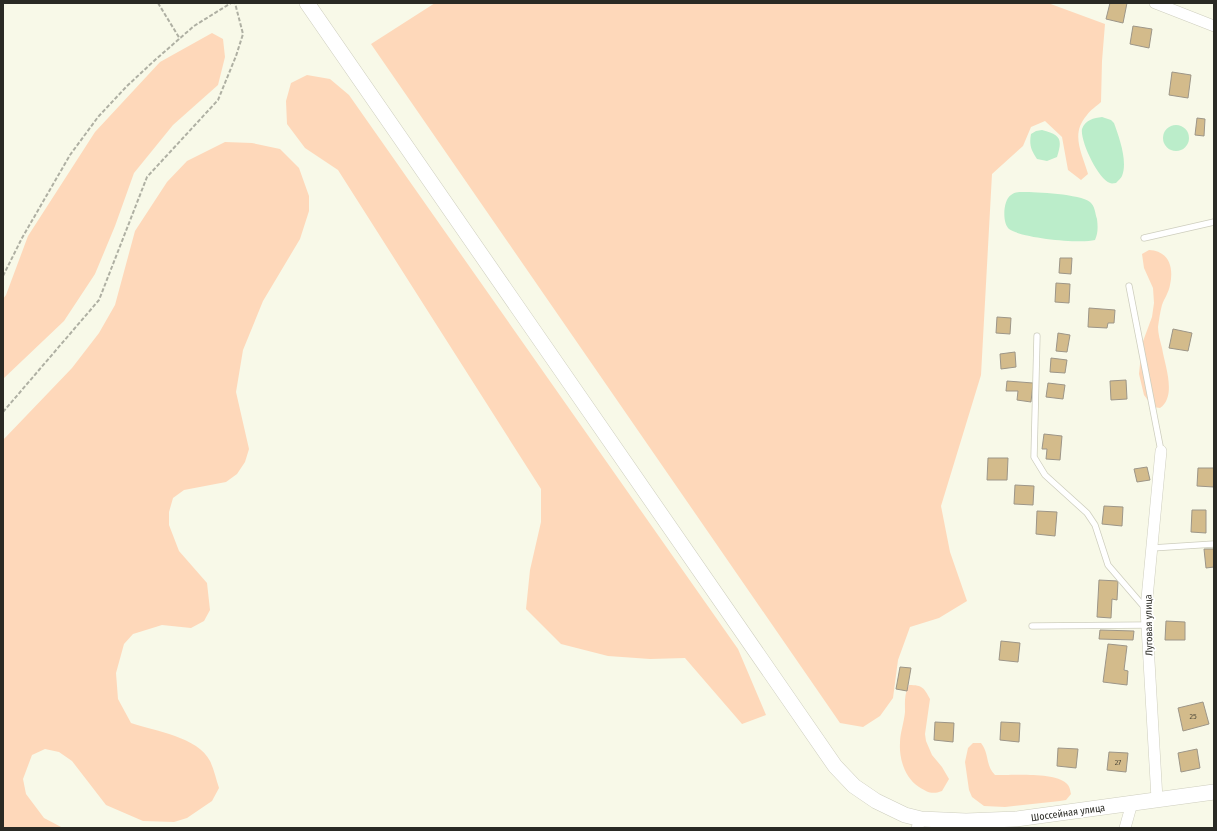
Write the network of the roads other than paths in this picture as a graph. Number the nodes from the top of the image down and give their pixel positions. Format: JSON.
{"nodes":[{"id":1,"x":307,"y":3,"type":"edge"},
{"id":2,"x":1155,"y":3,"type":"edge"},
{"id":3,"x":1174,"y":6,"type":"edge"},
{"id":4,"x":1214,"y":26,"type":"edge"},
{"id":5,"x":1214,"y":222,"type":"edge"},
{"id":6,"x":1144,"y":238,"type":"dead end"},
{"id":7,"x":1129,"y":286,"type":"dead end"},
{"id":8,"x":1037,"y":336,"type":"dead end"},
{"id":9,"x":1161,"y":451,"type":"joint"},
{"id":10,"x":1214,"y":544,"type":"edge"},
{"id":11,"x":1152,"y":548,"type":"junction"},
{"id":12,"x":1146,"y":609,"type":"junction"},
{"id":13,"x":1147,"y":625,"type":"junction"},
{"id":14,"x":1032,"y":626,"type":"dead end"},
{"id":15,"x":1214,"y":792,"type":"edge"},
{"id":16,"x":1157,"y":799,"type":"junction"},
{"id":17,"x":1132,"y":803,"type":"junction"},
{"id":18,"x":919,"y":823,"type":"edge"},
{"id":19,"x":1125,"y":828,"type":"edge"}],
"edges":[{"from":1,"to":18,"type":"street","name":"Шоссейная улица"},
{"from":2,"to":3,"type":"street"},
{"from":3,"to":4,"type":"street"},
{"from":5,"to":6,"type":"lane"},
{"from":7,"to":9,"type":"lane"},
{"from":8,"to":12,"type":"lane"},
{"from":9,"to":11,"type":"street","name":"Луговая улица"},
{"from":10,"to":11,"type":"lane"},
{"from":11,"to":12,"type":"street","name":"Луговая улица"},
{"from":12,"to":13,"type":"street","name":"Луговая улица"},
{"from":13,"to":14,"type":"lane"},
{"from":13,"to":16,"type":"street","name":"Луговая улица"},
{"from":15,"to":16,"type":"street","name":"Шоссейная улица"},
{"from":16,"to":17,"type":"street","name":"Шоссейная улица"},
{"from":17,"to":18,"type":"street","name":"Шоссейная улица"},
{"from":17,"to":19,"type":"street"}]}
